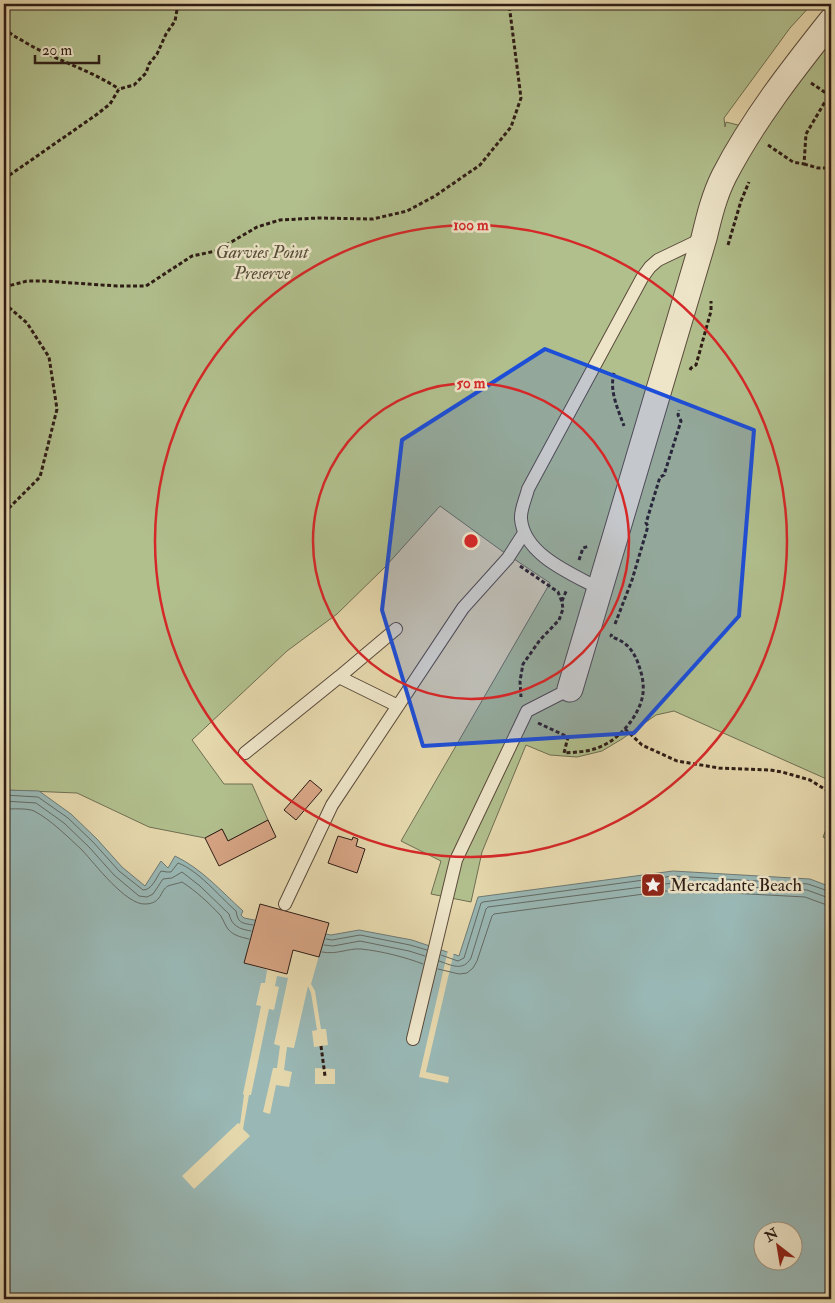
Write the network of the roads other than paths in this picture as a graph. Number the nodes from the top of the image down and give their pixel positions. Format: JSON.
{"nodes":[{"id":1,"x":831,"y":21,"type":"edge"},
{"id":2,"x":704,"y":238,"type":"junction"},
{"id":3,"x":524,"y":533,"type":"junction"},
{"id":4,"x":600,"y":589,"type":"junction"},
{"id":5,"x":396,"y":629,"type":"dead end"},
{"id":6,"x":339,"y":677,"type":"junction"},
{"id":7,"x":570,"y":689,"type":"joint"},
{"id":8,"x":398,"y":706,"type":"junction"},
{"id":9,"x":245,"y":753,"type":"dead end"},
{"id":10,"x":286,"y":904,"type":"dead end"},
{"id":11,"x":412,"y":1039,"type":"dead end"}],
"edges":[{"from":1,"to":2,"type":"street"},
{"from":2,"to":3,"type":"lane"},
{"from":2,"to":4,"type":"street"},
{"from":3,"to":4,"type":"lane"},
{"from":3,"to":8,"type":"lane"},
{"from":4,"to":7,"type":"street"},
{"from":5,"to":6,"type":"lane"},
{"from":6,"to":8,"type":"lane"},
{"from":6,"to":9,"type":"lane"},
{"from":7,"to":11,"type":"lane"},
{"from":8,"to":10,"type":"lane"}]}
